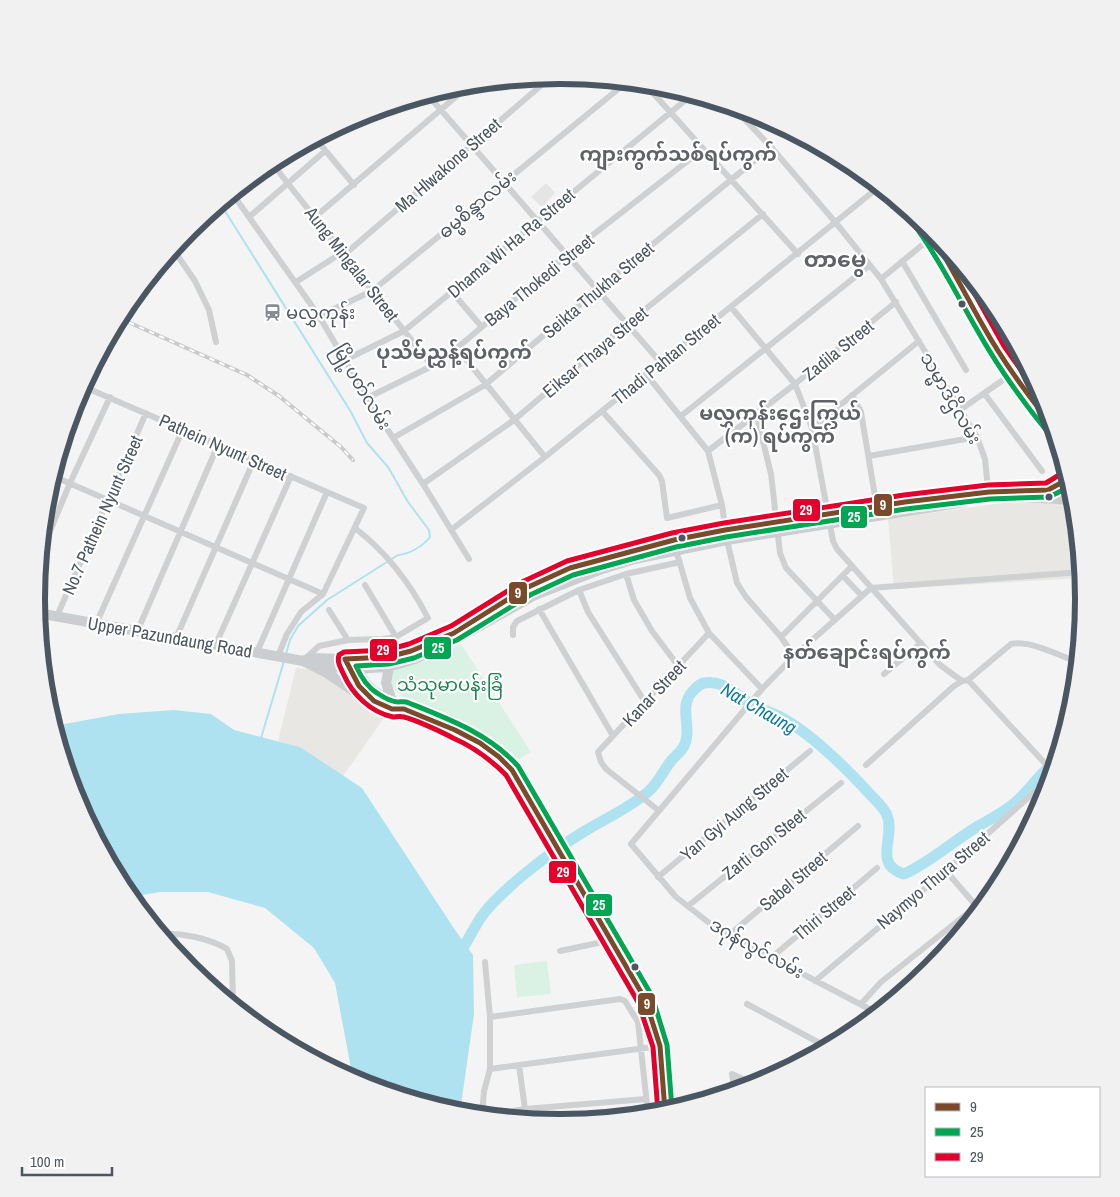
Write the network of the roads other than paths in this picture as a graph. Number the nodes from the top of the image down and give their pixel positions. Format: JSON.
{"nodes":[{"id":1,"x":543,"y":84,"type":"edge"},
{"id":2,"x":621,"y":87,"type":"edge"},
{"id":3,"x":651,"y":92,"type":"edge"},
{"id":4,"x":461,"y":93,"type":"edge"},
{"id":5,"x":686,"y":99,"type":"edge"},
{"id":6,"x":432,"y":100,"type":"edge"},
{"id":7,"x":441,"y":110,"type":"junction"},
{"id":8,"x":669,"y":113,"type":"junction"},
{"id":9,"x":743,"y":118,"type":"edge"},
{"id":10,"x":319,"y":144,"type":"edge"},
{"id":11,"x":472,"y":144,"type":"junction"},
{"id":12,"x":771,"y":147,"type":"junction"},
{"id":13,"x":702,"y":149,"type":"junction"},
{"id":14,"x":325,"y":151,"type":"junction"},
{"id":15,"x":277,"y":168,"type":"edge"},
{"id":16,"x":730,"y":180,"type":"junction"},
{"id":17,"x":504,"y":182,"type":"junction"},
{"id":18,"x":288,"y":183,"type":"junction"},
{"id":19,"x":354,"y":185,"type":"junction"},
{"id":20,"x":875,"y":191,"type":"edge"},
{"id":21,"x":236,"y":198,"type":"edge"},
{"id":22,"x":763,"y":214,"type":"junction"},
{"id":23,"x":250,"y":217,"type":"junction"},
{"id":24,"x":315,"y":217,"type":"junction"},
{"id":25,"x":538,"y":221,"type":"junction"},
{"id":26,"x":836,"y":223,"type":"junction"},
{"id":27,"x":929,"y":239,"type":"edge"},
{"id":28,"x":344,"y":253,"type":"junction"},
{"id":29,"x":798,"y":254,"type":"junction"},
{"id":30,"x":177,"y":255,"type":"edge"},
{"id":31,"x":568,"y":255,"type":"junction"},
{"id":32,"x":947,"y":259,"type":"edge"},
{"id":33,"x":902,"y":261,"type":"junction"},
{"id":34,"x":870,"y":265,"type":"junction"},
{"id":35,"x":881,"y":279,"type":"junction"},
{"id":36,"x":966,"y":281,"type":"edge"},
{"id":37,"x":296,"y":282,"type":"junction"},
{"id":38,"x":597,"y":290,"type":"junction"},
{"id":39,"x":372,"y":291,"type":"junction"},
{"id":40,"x":452,"y":292,"type":"junction"},
{"id":41,"x":896,"y":302,"type":"junction"},
{"id":42,"x":731,"y":307,"type":"junction"},
{"id":43,"x":319,"y":316,"type":"junction"},
{"id":44,"x":626,"y":324,"type":"junction"},
{"id":45,"x":481,"y":326,"type":"junction"},
{"id":46,"x":404,"y":331,"type":"junction"},
{"id":47,"x":918,"y":341,"type":"junction"},
{"id":48,"x":216,"y":342,"type":"dead end"},
{"id":49,"x":456,"y":348,"type":"junction"},
{"id":50,"x":766,"y":348,"type":"junction"},
{"id":51,"x":345,"y":360,"type":"junction"},
{"id":52,"x":661,"y":363,"type":"junction"},
{"id":53,"x":432,"y":366,"type":"junction"},
{"id":54,"x":1020,"y":368,"type":"edge"},
{"id":55,"x":966,"y":370,"type":"dead end"},
{"id":56,"x":646,"y":374,"type":"junction"},
{"id":57,"x":796,"y":384,"type":"junction"},
{"id":58,"x":485,"y":385,"type":"junction"},
{"id":59,"x":90,"y":389,"type":"edge"},
{"id":60,"x":984,"y":393,"type":"junction"},
{"id":61,"x":852,"y":395,"type":"junction"},
{"id":62,"x":110,"y":397,"type":"junction"},
{"id":63,"x":367,"y":398,"type":"junction"},
{"id":64,"x":960,"y":410,"type":"junction"},
{"id":65,"x":602,"y":411,"type":"junction"},
{"id":66,"x":146,"y":413,"type":"junction"},
{"id":67,"x":755,"y":415,"type":"junction"},
{"id":68,"x":681,"y":416,"type":"junction"},
{"id":69,"x":514,"y":420,"type":"junction"},
{"id":70,"x":812,"y":428,"type":"junction"},
{"id":71,"x":183,"y":429,"type":"junction"},
{"id":72,"x":976,"y":437,"type":"junction"},
{"id":73,"x":393,"y":438,"type":"junction"},
{"id":74,"x":218,"y":444,"type":"junction"},
{"id":75,"x":708,"y":451,"type":"junction"},
{"id":76,"x":869,"y":456,"type":"junction"},
{"id":77,"x":545,"y":457,"type":"junction"},
{"id":78,"x":254,"y":460,"type":"junction"},
{"id":79,"x":1042,"y":471,"type":"dead end"},
{"id":80,"x":291,"y":476,"type":"junction"},
{"id":81,"x":60,"y":479,"type":"edge"},
{"id":82,"x":70,"y":483,"type":"junction"},
{"id":83,"x":1061,"y":483,"type":"edge"},
{"id":84,"x":423,"y":484,"type":"junction"},
{"id":85,"x":1048,"y":490,"type":"junction"},
{"id":86,"x":1063,"y":491,"type":"edge"},
{"id":87,"x":327,"y":492,"type":"junction"},
{"id":88,"x":989,"y":496,"type":"junction"},
{"id":89,"x":1065,"y":499,"type":"edge"},
{"id":90,"x":108,"y":500,"type":"junction"},
{"id":91,"x":722,"y":505,"type":"junction"},
{"id":92,"x":877,"y":511,"type":"junction"},
{"id":93,"x":144,"y":516,"type":"junction"},
{"id":94,"x":829,"y":519,"type":"junction"},
{"id":95,"x":776,"y":527,"type":"junction"},
{"id":96,"x":355,"y":528,"type":"junction"},
{"id":97,"x":451,"y":530,"type":"junction"},
{"id":98,"x":180,"y":532,"type":"junction"},
{"id":99,"x":49,"y":534,"type":"edge"},
{"id":100,"x":726,"y":535,"type":"junction"},
{"id":101,"x":216,"y":547,"type":"junction"},
{"id":102,"x":676,"y":550,"type":"junction"},
{"id":103,"x":468,"y":559,"type":"dead end"},
{"id":104,"x":680,"y":562,"type":"junction"},
{"id":105,"x":252,"y":563,"type":"junction"},
{"id":106,"x":852,"y":566,"type":"junction"},
{"id":107,"x":1074,"y":573,"type":"edge"},
{"id":108,"x":626,"y":574,"type":"junction"},
{"id":109,"x":843,"y":576,"type":"junction"},
{"id":110,"x":289,"y":578,"type":"junction"},
{"id":111,"x":365,"y":585,"type":"dead end"},
{"id":112,"x":871,"y":588,"type":"junction"},
{"id":113,"x":579,"y":590,"type":"junction"},
{"id":114,"x":323,"y":594,"type":"junction"},
{"id":115,"x":862,"y":596,"type":"junction"},
{"id":116,"x":817,"y":602,"type":"junction"},
{"id":117,"x":539,"y":609,"type":"junction"},
{"id":118,"x":329,"y":610,"type":"dead end"},
{"id":119,"x":45,"y":614,"type":"edge"},
{"id":120,"x":58,"y":616,"type":"junction"},
{"id":121,"x":835,"y":620,"type":"junction"},
{"id":122,"x":477,"y":623,"type":"junction"},
{"id":123,"x":96,"y":624,"type":"junction"},
{"id":124,"x":136,"y":632,"type":"junction"},
{"id":125,"x":709,"y":633,"type":"junction"},
{"id":126,"x":513,"y":635,"type":"dead end"},
{"id":127,"x":396,"y":637,"type":"junction"},
{"id":128,"x":781,"y":637,"type":"junction"},
{"id":129,"x":176,"y":638,"type":"junction"},
{"id":130,"x":348,"y":640,"type":"junction"},
{"id":131,"x":921,"y":642,"type":"junction"},
{"id":132,"x":216,"y":644,"type":"junction"},
{"id":133,"x":257,"y":652,"type":"junction"},
{"id":134,"x":413,"y":655,"type":"junction"},
{"id":135,"x":278,"y":656,"type":"junction"},
{"id":136,"x":794,"y":656,"type":"junction"},
{"id":137,"x":1072,"y":660,"type":"edge"},
{"id":138,"x":303,"y":661,"type":"junction"},
{"id":139,"x":351,"y":664,"type":"junction"},
{"id":140,"x":313,"y":666,"type":"junction"},
{"id":141,"x":679,"y":666,"type":"junction"},
{"id":142,"x":389,"y":667,"type":"junction"},
{"id":143,"x":884,"y":674,"type":"dead end"},
{"id":144,"x":965,"y":680,"type":"junction"},
{"id":145,"x":762,"y":689,"type":"junction"},
{"id":146,"x":373,"y":701,"type":"junction"},
{"id":147,"x":392,"y":701,"type":"junction"},
{"id":148,"x":645,"y":702,"type":"junction"},
{"id":149,"x":404,"y":709,"type":"junction"},
{"id":150,"x":613,"y":736,"type":"junction"},
{"id":151,"x":810,"y":751,"type":"dead end"},
{"id":152,"x":866,"y":765,"type":"dead end"},
{"id":153,"x":1047,"y":766,"type":"edge"},
{"id":154,"x":841,"y":783,"type":"dead end"},
{"id":155,"x":1039,"y":788,"type":"edge"},
{"id":156,"x":658,"y":810,"type":"junction"},
{"id":157,"x":858,"y":826,"type":"dead end"},
{"id":158,"x":876,"y":868,"type":"dead end"},
{"id":159,"x":946,"y":871,"type":"junction"},
{"id":160,"x":658,"y":877,"type":"junction"},
{"id":161,"x":975,"y":904,"type":"edge"},
{"id":162,"x":688,"y":906,"type":"junction"},
{"id":163,"x":962,"y":920,"type":"edge"},
{"id":164,"x":170,"y":934,"type":"edge"},
{"id":165,"x":728,"y":936,"type":"junction"},
{"id":166,"x":612,"y":940,"type":"junction"},
{"id":167,"x":560,"y":951,"type":"dead end"},
{"id":168,"x":771,"y":958,"type":"junction"},
{"id":169,"x":485,"y":962,"type":"dead end"},
{"id":170,"x":815,"y":981,"type":"junction"},
{"id":171,"x":232,"y":996,"type":"edge"},
{"id":172,"x":747,"y":1004,"type":"dead end"},
{"id":173,"x":861,"y":1004,"type":"junction"},
{"id":174,"x":871,"y":1009,"type":"edge"},
{"id":175,"x":490,"y":1017,"type":"junction"},
{"id":176,"x":820,"y":1043,"type":"edge"},
{"id":177,"x":660,"y":1046,"type":"junction"},
{"id":178,"x":641,"y":1049,"type":"junction"},
{"id":179,"x":519,"y":1064,"type":"junction"},
{"id":180,"x":490,"y":1069,"type":"junction"},
{"id":181,"x":743,"y":1079,"type":"edge"},
{"id":182,"x":734,"y":1083,"type":"edge"},
{"id":183,"x":646,"y":1099,"type":"junction"},
{"id":184,"x":665,"y":1103,"type":"edge"},
{"id":185,"x":647,"y":1106,"type":"edge"},
{"id":186,"x":483,"y":1108,"type":"edge"},
{"id":187,"x":525,"y":1109,"type":"junction"},
{"id":188,"x":513,"y":1111,"type":"edge"}],
"edges":[{"from":1,"to":11,"type":"street","name":"Ma Hlwakone Street"},
{"from":2,"to":17,"type":"street","name":"ဓမ္မစိန္ဒာလမ်း"},
{"from":3,"to":8,"type":"street"},
{"from":4,"to":7,"type":"street"},
{"from":5,"to":8,"type":"street","name":"Dhama Wi Ha Ra Street"},
{"from":6,"to":7,"type":"street"},
{"from":7,"to":11,"type":"street"},
{"from":7,"to":19,"type":"street"},
{"from":8,"to":13,"type":"street"},
{"from":8,"to":25,"type":"street","name":"Dhama Wi Ha Ra Street"},
{"from":9,"to":12,"type":"street","name":"သမ္မာဒိဌိလမ်း"},
{"from":10,"to":14,"type":"street"},
{"from":11,"to":17,"type":"street"},
{"from":11,"to":28,"type":"street","name":"Ma Hlwakone Street"},
{"from":12,"to":16,"type":"street","name":"Seikta Thukha Street"},
{"from":12,"to":26,"type":"street","name":"သမ္မာဒိဌိလမ်း"},
{"from":13,"to":16,"type":"street"},
{"from":13,"to":31,"type":"street","name":"Baya Thokedi Street"},
{"from":14,"to":18,"type":"street"},
{"from":14,"to":19,"type":"street"},
{"from":15,"to":18,"type":"street","name":"Aung Mingalar Street"},
{"from":16,"to":22,"type":"street"},
{"from":16,"to":38,"type":"street","name":"Seikta Thukha Street"},
{"from":17,"to":25,"type":"street"},
{"from":17,"to":39,"type":"street","name":"ဓမ္မစိန္ဒာလမ်း"},
{"from":18,"to":23,"type":"street"},
{"from":18,"to":24,"type":"street","name":"Aung Mingalar Street"},
{"from":19,"to":24,"type":"street"},
{"from":20,"to":26,"type":"street","name":"Thadi Pahtan Street"},
{"from":21,"to":23,"type":"street","name":"မြို့ပတ်လမ်း"},
{"from":22,"to":29,"type":"street"},
{"from":22,"to":44,"type":"street","name":"Eiksar Thaya Street"},
{"from":23,"to":37,"type":"street","name":"မြို့ပတ်လမ်း"},
{"from":24,"to":28,"type":"street","name":"Aung Mingalar Street"},
{"from":25,"to":31,"type":"street"},
{"from":25,"to":40,"type":"street","name":"Dhama Wi Ha Ra Street"},
{"from":26,"to":29,"type":"street","name":"Thadi Pahtan Street"},
{"from":26,"to":34,"type":"street","name":"သမ္မာဒိဌိလမ်း"},
{"from":27,"to":33,"type":"street"},
{"from":28,"to":37,"type":"street","name":"Ma Hlwakone Street"},
{"from":28,"to":39,"type":"street","name":"Aung Mingalar Street"},
{"from":29,"to":42,"type":"street","name":"Thadi Pahtan Street"},
{"from":30,"to":48,"type":"street"},
{"from":31,"to":38,"type":"street"},
{"from":31,"to":45,"type":"street","name":"Baya Thokedi Street"},
{"from":32,"to":54,"type":"main road"},
{"from":33,"to":35,"type":"street"},
{"from":33,"to":55,"type":"street"},
{"from":34,"to":35,"type":"street","name":"သမ္မာဒိဌိလမ်း"},
{"from":34,"to":50,"type":"street"},
{"from":35,"to":41,"type":"street","name":"သမ္မာဒိဌိလမ်း"},
{"from":36,"to":54,"type":"main road"},
{"from":37,"to":43,"type":"street","name":"မြို့ပတ်လမ်း"},
{"from":38,"to":44,"type":"street"},
{"from":38,"to":58,"type":"street","name":"Seikta Thukha Street"},
{"from":39,"to":43,"type":"street","name":"ဓမ္မစိန္ဒာလမ်း"},
{"from":39,"to":46,"type":"street","name":"Aung Mingalar Street"},
{"from":40,"to":45,"type":"street"},
{"from":40,"to":46,"type":"street","name":"Dhama Wi Ha Ra Street"},
{"from":41,"to":47,"type":"street","name":"သမ္မာဒိဌိလမ်း"},
{"from":41,"to":57,"type":"street","name":"Zadila Street"},
{"from":42,"to":50,"type":"street"},
{"from":42,"to":52,"type":"street","name":"Thadi Pahtan Street"},
{"from":43,"to":51,"type":"street","name":"မြို့ပတ်လမ်း"},
{"from":44,"to":52,"type":"street"},
{"from":44,"to":69,"type":"street","name":"Eiksar Thaya Street"},
{"from":45,"to":49,"type":"street","name":"Baya Thokedi Street"},
{"from":46,"to":51,"type":"street","name":"Dhama Wi Ha Ra Street"},
{"from":46,"to":53,"type":"street","name":"Aung Mingalar Street"},
{"from":47,"to":61,"type":"street"},
{"from":47,"to":64,"type":"street","name":"သမ္မာဒိဌိလမ်း"},
{"from":49,"to":53,"type":"street","name":"Baya Thokedi Street"},
{"from":49,"to":58,"type":"street"},
{"from":50,"to":57,"type":"street"},
{"from":50,"to":68,"type":"street"},
{"from":51,"to":63,"type":"street","name":"မြို့ပတ်လမ်း"},
{"from":52,"to":56,"type":"street","name":"Thadi Pahtan Street"},
{"from":53,"to":63,"type":"street","name":"Baya Thokedi Street"},
{"from":54,"to":60,"type":"street"},
{"from":56,"to":65,"type":"street","name":"Thadi Pahtan Street"},
{"from":56,"to":68,"type":"street"},
{"from":57,"to":67,"type":"street","name":"Zadila Street"},
{"from":57,"to":70,"type":"street"},
{"from":58,"to":69,"type":"street"},
{"from":58,"to":73,"type":"street","name":"Seikta Thukha Street"},
{"from":59,"to":62,"type":"street","name":"Pathein Nyunt Street"},
{"from":60,"to":64,"type":"street"},
{"from":60,"to":79,"type":"street"},
{"from":61,"to":70,"type":"street"},
{"from":61,"to":76,"type":"street"},
{"from":62,"to":66,"type":"street","name":"Pathein Nyunt Street"},
{"from":62,"to":82,"type":"street"},
{"from":63,"to":73,"type":"street","name":"မြို့ပတ်လမ်း"},
{"from":64,"to":72,"type":"street","name":"သမ္မာဒိဌိလမ်း"},
{"from":65,"to":77,"type":"street","name":"Thadi Pahtan Street"},
{"from":65,"to":91,"type":"street"},
{"from":66,"to":71,"type":"street","name":"Pathein Nyunt Street"},
{"from":66,"to":90,"type":"street","name":"No.7 Pathein Nyunt Street"},
{"from":67,"to":75,"type":"street","name":"Zadila Street"},
{"from":67,"to":95,"type":"street"},
{"from":68,"to":75,"type":"street"},
{"from":69,"to":77,"type":"street"},
{"from":69,"to":84,"type":"street","name":"Eiksar Thaya Street"},
{"from":70,"to":94,"type":"street"},
{"from":71,"to":74,"type":"street","name":"Pathein Nyunt Street"},
{"from":71,"to":93,"type":"street"},
{"from":72,"to":76,"type":"street"},
{"from":72,"to":88,"type":"street","name":"သမ္မာဒိဌိလမ်း"},
{"from":73,"to":84,"type":"street","name":"မြို့ပတ်လမ်း"},
{"from":74,"to":78,"type":"street","name":"Pathein Nyunt Street"},
{"from":74,"to":98,"type":"street"},
{"from":75,"to":91,"type":"street"},
{"from":76,"to":92,"type":"street"},
{"from":77,"to":97,"type":"street","name":"Thadi Pahtan Street"},
{"from":78,"to":80,"type":"street","name":"Pathein Nyunt Street"},
{"from":78,"to":101,"type":"street"},
{"from":80,"to":87,"type":"street","name":"Pathein Nyunt Street"},
{"from":80,"to":105,"type":"street"},
{"from":81,"to":82,"type":"street"},
{"from":82,"to":90,"type":"street"},
{"from":82,"to":99,"type":"street"},
{"from":83,"to":85,"type":"main road"},
{"from":84,"to":97,"type":"street","name":"မြို့ပတ်လမ်း"},
{"from":85,"to":86,"type":"main road"},
{"from":85,"to":88,"type":"main road"},
{"from":87,"to":96,"type":"street","name":"Pathein Nyunt Street"},
{"from":87,"to":110,"type":"street"},
{"from":88,"to":89,"type":"main road"},
{"from":88,"to":92,"type":"main road"},
{"from":90,"to":93,"type":"street"},
{"from":90,"to":120,"type":"street","name":"No.7 Pathein Nyunt Street"},
{"from":91,"to":100,"type":"street"},
{"from":92,"to":94,"type":"main road"},
{"from":93,"to":98,"type":"street"},
{"from":93,"to":123,"type":"street"},
{"from":94,"to":95,"type":"main road"},
{"from":94,"to":106,"type":"street"},
{"from":95,"to":100,"type":"main road"},
{"from":95,"to":116,"type":"street"},
{"from":96,"to":114,"type":"street"},
{"from":96,"to":127,"type":"street"},
{"from":97,"to":103,"type":"street","name":"မြို့ပတ်လမ်း"},
{"from":98,"to":101,"type":"street"},
{"from":98,"to":124,"type":"street"},
{"from":100,"to":102,"type":"main road"},
{"from":100,"to":122,"type":"main road"},
{"from":100,"to":128,"type":"street"},
{"from":101,"to":105,"type":"street"},
{"from":101,"to":129,"type":"street"},
{"from":102,"to":104,"type":"street"},
{"from":102,"to":122,"type":"main road"},
{"from":104,"to":108,"type":"street"},
{"from":104,"to":125,"type":"street"},
{"from":105,"to":110,"type":"street"},
{"from":105,"to":132,"type":"street"},
{"from":106,"to":109,"type":"street"},
{"from":106,"to":112,"type":"street"},
{"from":107,"to":112,"type":"street"},
{"from":108,"to":113,"type":"street"},
{"from":108,"to":141,"type":"street"},
{"from":109,"to":115,"type":"street"},
{"from":109,"to":116,"type":"street"},
{"from":110,"to":114,"type":"street"},
{"from":110,"to":133,"type":"street"},
{"from":111,"to":127,"type":"street"},
{"from":112,"to":115,"type":"street"},
{"from":112,"to":131,"type":"street"},
{"from":113,"to":117,"type":"street"},
{"from":113,"to":148,"type":"street"},
{"from":114,"to":135,"type":"street"},
{"from":115,"to":121,"type":"street"},
{"from":116,"to":121,"type":"street"},
{"from":116,"to":128,"type":"street"},
{"from":117,"to":126,"type":"street"},
{"from":117,"to":150,"type":"street"},
{"from":118,"to":130,"type":"street"},
{"from":119,"to":120,"type":"main road","name":"Upper Pazundaung Road"},
{"from":120,"to":123,"type":"main road","name":"Upper Pazundaung Road"},
{"from":121,"to":136,"type":"street"},
{"from":122,"to":134,"type":"main road"},
{"from":123,"to":124,"type":"main road","name":"Upper Pazundaung Road"},
{"from":124,"to":129,"type":"main road","name":"Upper Pazundaung Road"},
{"from":125,"to":141,"type":"street","name":"Kanar Street"},
{"from":125,"to":145,"type":"street"},
{"from":127,"to":130,"type":"street"},
{"from":128,"to":136,"type":"street"},
{"from":129,"to":132,"type":"main road","name":"Upper Pazundaung Road"},
{"from":130,"to":138,"type":"street"},
{"from":131,"to":143,"type":"street"},
{"from":131,"to":144,"type":"street"},
{"from":132,"to":133,"type":"main road","name":"Upper Pazundaung Road"},
{"from":133,"to":135,"type":"main road","name":"Upper Pazundaung Road"},
{"from":134,"to":139,"type":"main road"},
{"from":134,"to":142,"type":"main road"},
{"from":135,"to":138,"type":"main road","name":"Upper Pazundaung Road"},
{"from":136,"to":145,"type":"street"},
{"from":137,"to":144,"type":"street"},
{"from":138,"to":139,"type":"main road"},
{"from":138,"to":140,"type":"main road"},
{"from":139,"to":140,"type":"main road"},
{"from":139,"to":142,"type":"main road"},
{"from":139,"to":146,"type":"main road"},
{"from":139,"to":147,"type":"main road"},
{"from":140,"to":146,"type":"main road"},
{"from":141,"to":148,"type":"street","name":"Kanar Street"},
{"from":142,"to":147,"type":"main road"},
{"from":144,"to":152,"type":"street"},
{"from":144,"to":153,"type":"street"},
{"from":145,"to":156,"type":"street"},
{"from":146,"to":149,"type":"main road"},
{"from":147,"to":149,"type":"main road"},
{"from":148,"to":150,"type":"street","name":"Kanar Street"},
{"from":149,"to":166,"type":"main road"},
{"from":150,"to":156,"type":"street","name":"Kanar Street"},
{"from":151,"to":160,"type":"street","name":"Yan Gyi Aung Street"},
{"from":154,"to":162,"type":"street","name":"Zarti Gon Steet"},
{"from":155,"to":159,"type":"street","name":"Naymyo Thura Street"},
{"from":156,"to":160,"type":"street","name":"ဒဂုန်လွင်လမ်း"},
{"from":157,"to":165,"type":"street","name":"Sabel Street"},
{"from":158,"to":168,"type":"street","name":"Thiri Street"},
{"from":159,"to":161,"type":"street"},
{"from":159,"to":170,"type":"street","name":"Naymyo Thura Street"},
{"from":160,"to":162,"type":"street","name":"ဒဂုန်လွင်လမ်း"},
{"from":162,"to":165,"type":"street","name":"ဒဂုန်လွင်လမ်း"},
{"from":163,"to":173,"type":"street"},
{"from":164,"to":171,"type":"street"},
{"from":165,"to":168,"type":"street","name":"ဒဂုန်လွင်လမ်း"},
{"from":166,"to":167,"type":"street"},
{"from":166,"to":177,"type":"main road"},
{"from":168,"to":170,"type":"street","name":"ဒဂုန်လွင်လမ်း"},
{"from":169,"to":175,"type":"street"},
{"from":170,"to":173,"type":"street","name":"ဒဂုန်လွင်လမ်း"},
{"from":172,"to":176,"type":"street"},
{"from":173,"to":174,"type":"street","name":"ဒဂုန်လွင်လမ်း"},
{"from":175,"to":178,"type":"street"},
{"from":175,"to":180,"type":"street"},
{"from":177,"to":178,"type":"street"},
{"from":177,"to":184,"type":"main road"},
{"from":178,"to":179,"type":"street"},
{"from":178,"to":183,"type":"street"},
{"from":179,"to":180,"type":"street"},
{"from":179,"to":187,"type":"street"},
{"from":180,"to":186,"type":"street"},
{"from":181,"to":182,"type":"street"},
{"from":183,"to":185,"type":"street"},
{"from":183,"to":187,"type":"street"},
{"from":187,"to":188,"type":"street"}]}
